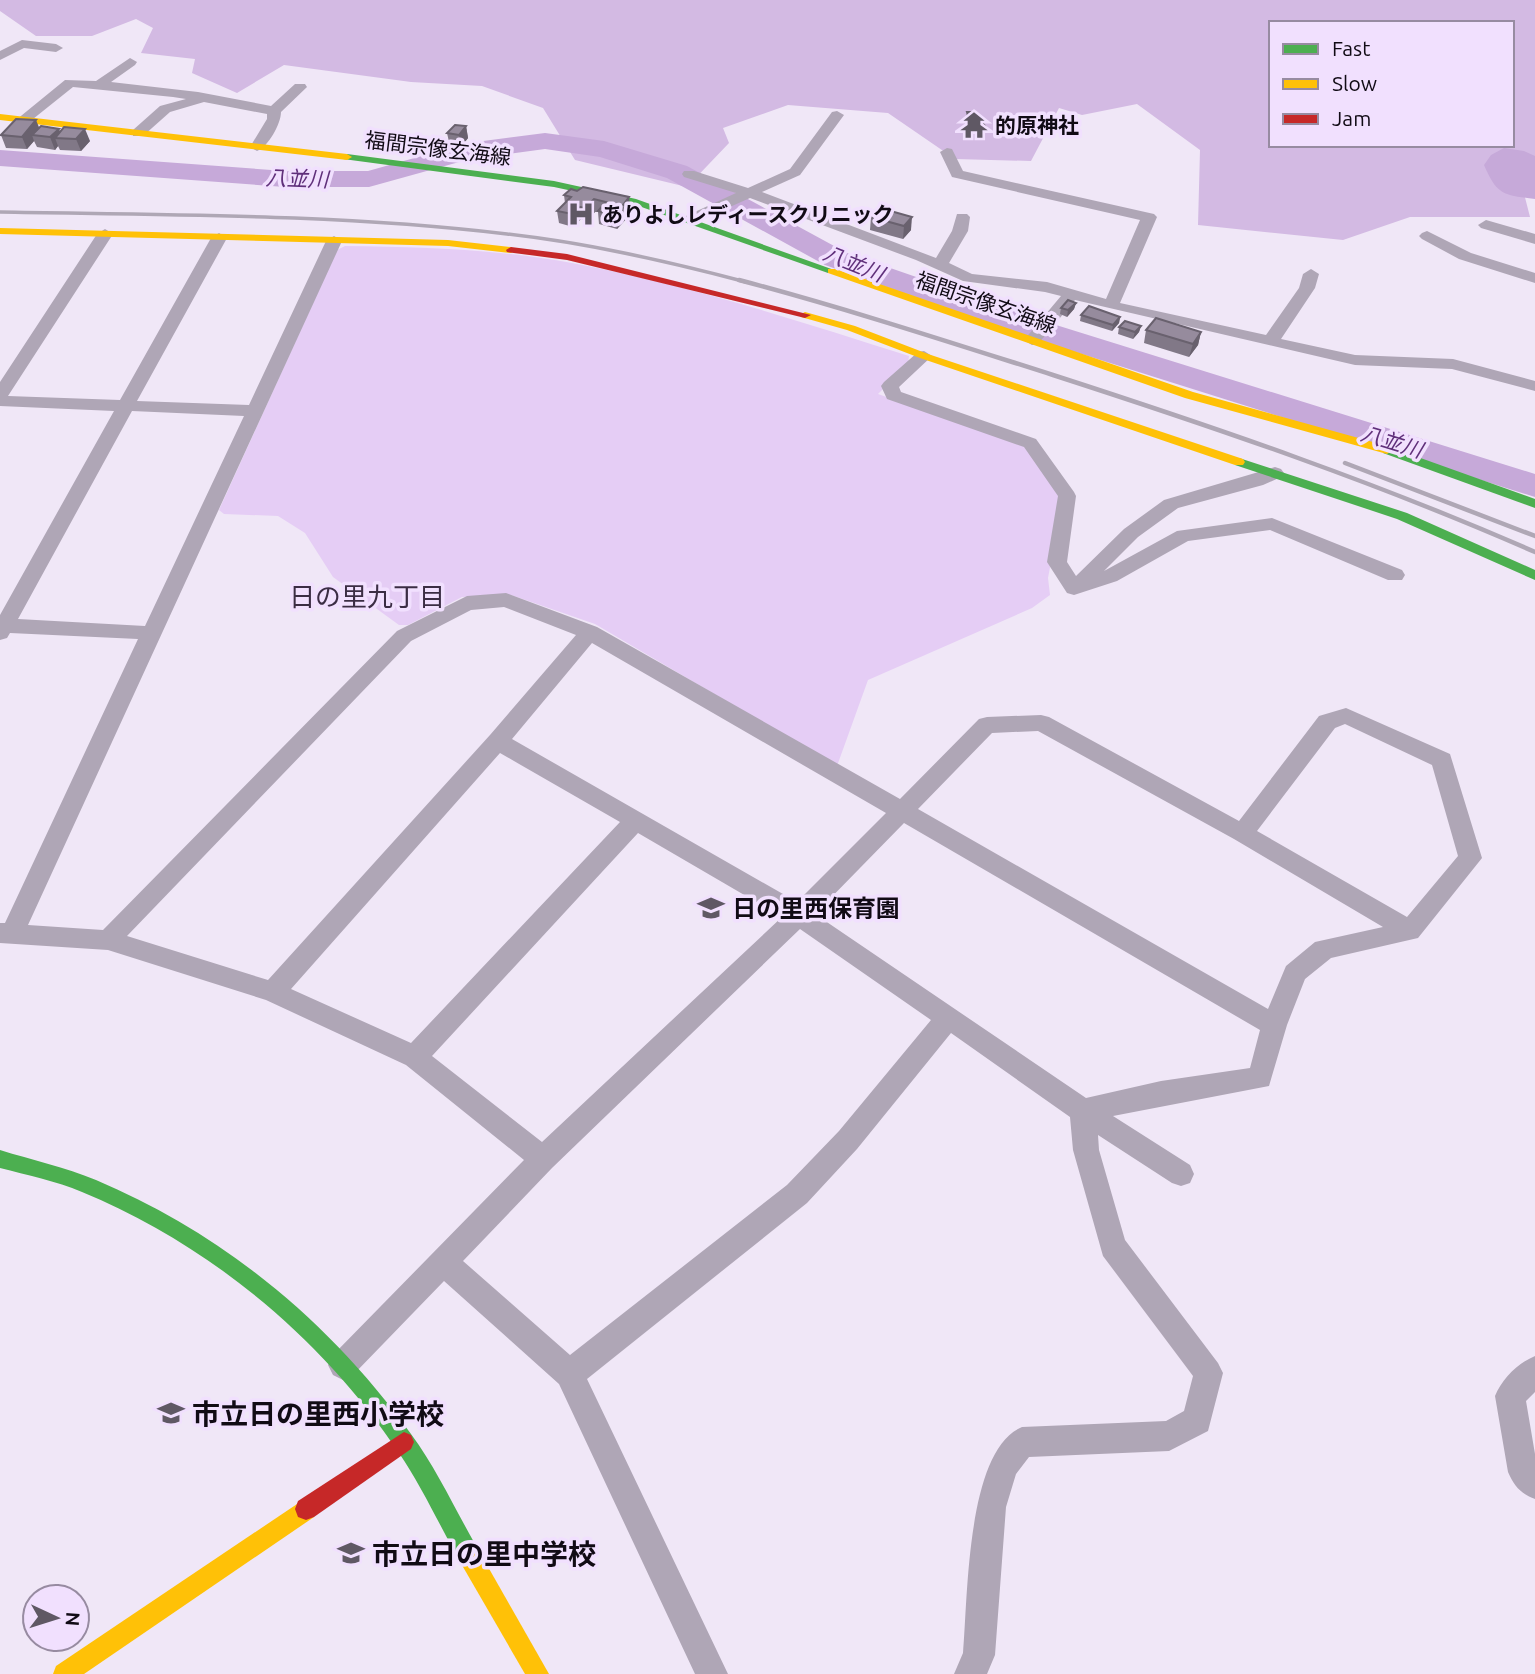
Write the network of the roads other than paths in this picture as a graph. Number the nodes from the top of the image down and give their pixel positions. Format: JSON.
{"nodes":[{"id":1,"x":56,"y":48,"type":"dead end"},
{"id":2,"x":0,"y":56,"type":"edge"},
{"id":3,"x":130,"y":62,"type":"dead end"},
{"id":4,"x":99,"y":85,"type":"junction"},
{"id":5,"x":300,"y":87,"type":"dead end"},
{"id":6,"x":222,"y":99,"type":"junction"},
{"id":7,"x":274,"y":111,"type":"junction"},
{"id":8,"x":837,"y":115,"type":"dead end"},
{"id":9,"x":0,"y":117,"type":"edge"},
{"id":10,"x":23,"y":120,"type":"junction"},
{"id":11,"x":138,"y":133,"type":"junction"},
{"id":12,"x":257,"y":147,"type":"junction"},
{"id":13,"x":947,"y":152,"type":"dead end"},
{"id":14,"x":689,"y":174,"type":"dead end"},
{"id":15,"x":747,"y":192,"type":"junction"},
{"id":16,"x":962,"y":217,"type":"dead end"},
{"id":17,"x":691,"y":219,"type":"junction"},
{"id":18,"x":1486,"y":225,"type":"dead end"},
{"id":19,"x":0,"y":230,"type":"edge"},
{"id":20,"x":105,"y":234,"type":"junction"},
{"id":21,"x":1427,"y":236,"type":"dead end"},
{"id":22,"x":219,"y":238,"type":"junction"},
{"id":23,"x":1535,"y":239,"type":"edge"},
{"id":24,"x":334,"y":241,"type":"junction"},
{"id":25,"x":940,"y":265,"type":"junction"},
{"id":26,"x":1311,"y":274,"type":"dead end"},
{"id":27,"x":1535,"y":278,"type":"edge"},
{"id":28,"x":1073,"y":293,"type":"junction"},
{"id":29,"x":1111,"y":306,"type":"junction"},
{"id":30,"x":1035,"y":337,"type":"junction"},
{"id":31,"x":1270,"y":342,"type":"junction"},
{"id":32,"x":924,"y":356,"type":"junction"},
{"id":33,"x":1534,"y":384,"type":"edge"},
{"id":34,"x":0,"y":395,"type":"edge"},
{"id":35,"x":0,"y":401,"type":"edge"},
{"id":36,"x":125,"y":406,"type":"junction"},
{"id":37,"x":255,"y":411,"type":"junction"},
{"id":38,"x":1275,"y":473,"type":"junction"},
{"id":39,"x":1535,"y":504,"type":"edge"},
{"id":40,"x":1395,"y":575,"type":"dead end"},
{"id":41,"x":1535,"y":575,"type":"edge"},
{"id":42,"x":1074,"y":588,"type":"junction"},
{"id":43,"x":1,"y":628,"type":"edge"},
{"id":44,"x":590,"y":632,"type":"junction"},
{"id":45,"x":151,"y":633,"type":"junction"},
{"id":46,"x":498,"y":741,"type":"junction"},
{"id":47,"x":899,"y":811,"type":"junction"},
{"id":48,"x":634,"y":822,"type":"junction"},
{"id":49,"x":1242,"y":833,"type":"junction"},
{"id":50,"x":799,"y":915,"type":"junction"},
{"id":51,"x":1410,"y":930,"type":"junction"},
{"id":52,"x":6,"y":933,"type":"edge"},
{"id":53,"x":108,"y":940,"type":"junction"},
{"id":54,"x":273,"y":992,"type":"junction"},
{"id":55,"x":949,"y":1017,"type":"junction"},
{"id":56,"x":1274,"y":1025,"type":"junction"},
{"id":57,"x":415,"y":1057,"type":"junction"},
{"id":58,"x":1083,"y":1111,"type":"junction"},
{"id":59,"x":0,"y":1159,"type":"edge"},
{"id":60,"x":543,"y":1159,"type":"junction"},
{"id":61,"x":1181,"y":1174,"type":"dead end"},
{"id":62,"x":442,"y":1261,"type":"junction"},
{"id":63,"x":343,"y":1365,"type":"junction"},
{"id":64,"x":1535,"y":1371,"type":"edge"},
{"id":65,"x":569,"y":1374,"type":"junction"},
{"id":66,"x":404,"y":1442,"type":"junction"},
{"id":67,"x":1535,"y":1484,"type":"edge"},
{"id":68,"x":64,"y":1674,"type":"edge"},
{"id":69,"x":538,"y":1674,"type":"edge"},
{"id":70,"x":712,"y":1674,"type":"edge"},
{"id":71,"x":970,"y":1674,"type":"edge"}],
"edges":[{"from":1,"to":2,"type":"street"},
{"from":3,"to":4,"type":"street"},
{"from":4,"to":6,"type":"street"},
{"from":4,"to":10,"type":"street"},
{"from":5,"to":7,"type":"street"},
{"from":6,"to":7,"type":"street"},
{"from":6,"to":11,"type":"street"},
{"from":7,"to":12,"type":"street"},
{"from":8,"to":15,"type":"street"},
{"from":9,"to":10,"type":"street","name":"福間宗像玄海線"},
{"from":10,"to":11,"type":"street","name":"福間宗像玄海線"},
{"from":11,"to":12,"type":"street","name":"福間宗像玄海線"},
{"from":12,"to":17,"type":"street","name":"福間宗像玄海線"},
{"from":13,"to":29,"type":"street"},
{"from":14,"to":15,"type":"street"},
{"from":15,"to":17,"type":"street"},
{"from":15,"to":25,"type":"street"},
{"from":16,"to":25,"type":"street"},
{"from":17,"to":30,"type":"street","name":"福間宗像玄海線"},
{"from":18,"to":23,"type":"street"},
{"from":19,"to":20,"type":"street"},
{"from":20,"to":22,"type":"street"},
{"from":20,"to":34,"type":"street"},
{"from":21,"to":27,"type":"street"},
{"from":22,"to":24,"type":"street"},
{"from":22,"to":36,"type":"street"},
{"from":24,"to":32,"type":"street"},
{"from":24,"to":37,"type":"street"},
{"from":25,"to":28,"type":"street"},
{"from":26,"to":31,"type":"street"},
{"from":28,"to":29,"type":"street"},
{"from":28,"to":30,"type":"street"},
{"from":29,"to":31,"type":"street"},
{"from":30,"to":39,"type":"street","name":"福間宗像玄海線"},
{"from":31,"to":33,"type":"street"},
{"from":32,"to":38,"type":"street"},
{"from":32,"to":42,"type":"street"},
{"from":35,"to":36,"type":"street"},
{"from":36,"to":37,"type":"street"},
{"from":36,"to":43,"type":"street"},
{"from":37,"to":45,"type":"street"},
{"from":38,"to":41,"type":"street"},
{"from":38,"to":42,"type":"street"},
{"from":40,"to":42,"type":"street"},
{"from":43,"to":45,"type":"street"},
{"from":44,"to":46,"type":"street"},
{"from":44,"to":47,"type":"street"},
{"from":44,"to":53,"type":"street"},
{"from":45,"to":52,"type":"street"},
{"from":46,"to":48,"type":"street"},
{"from":46,"to":54,"type":"street"},
{"from":47,"to":49,"type":"street"},
{"from":47,"to":50,"type":"street"},
{"from":47,"to":56,"type":"street"},
{"from":48,"to":50,"type":"street"},
{"from":48,"to":57,"type":"street"},
{"from":49,"to":51,"type":"street"},
{"from":49,"to":51,"type":"street"},
{"from":50,"to":55,"type":"street"},
{"from":50,"to":60,"type":"street"},
{"from":51,"to":56,"type":"street"},
{"from":52,"to":53,"type":"street"},
{"from":53,"to":54,"type":"street"},
{"from":54,"to":57,"type":"street"},
{"from":55,"to":58,"type":"street"},
{"from":55,"to":65,"type":"street"},
{"from":56,"to":58,"type":"street"},
{"from":57,"to":60,"type":"street"},
{"from":58,"to":61,"type":"street"},
{"from":58,"to":71,"type":"street"},
{"from":59,"to":63,"type":"street"},
{"from":60,"to":62,"type":"street"},
{"from":62,"to":63,"type":"street"},
{"from":62,"to":65,"type":"street"},
{"from":63,"to":66,"type":"street"},
{"from":64,"to":67,"type":"street"},
{"from":65,"to":70,"type":"street"},
{"from":66,"to":68,"type":"street"},
{"from":66,"to":69,"type":"street"}]}
